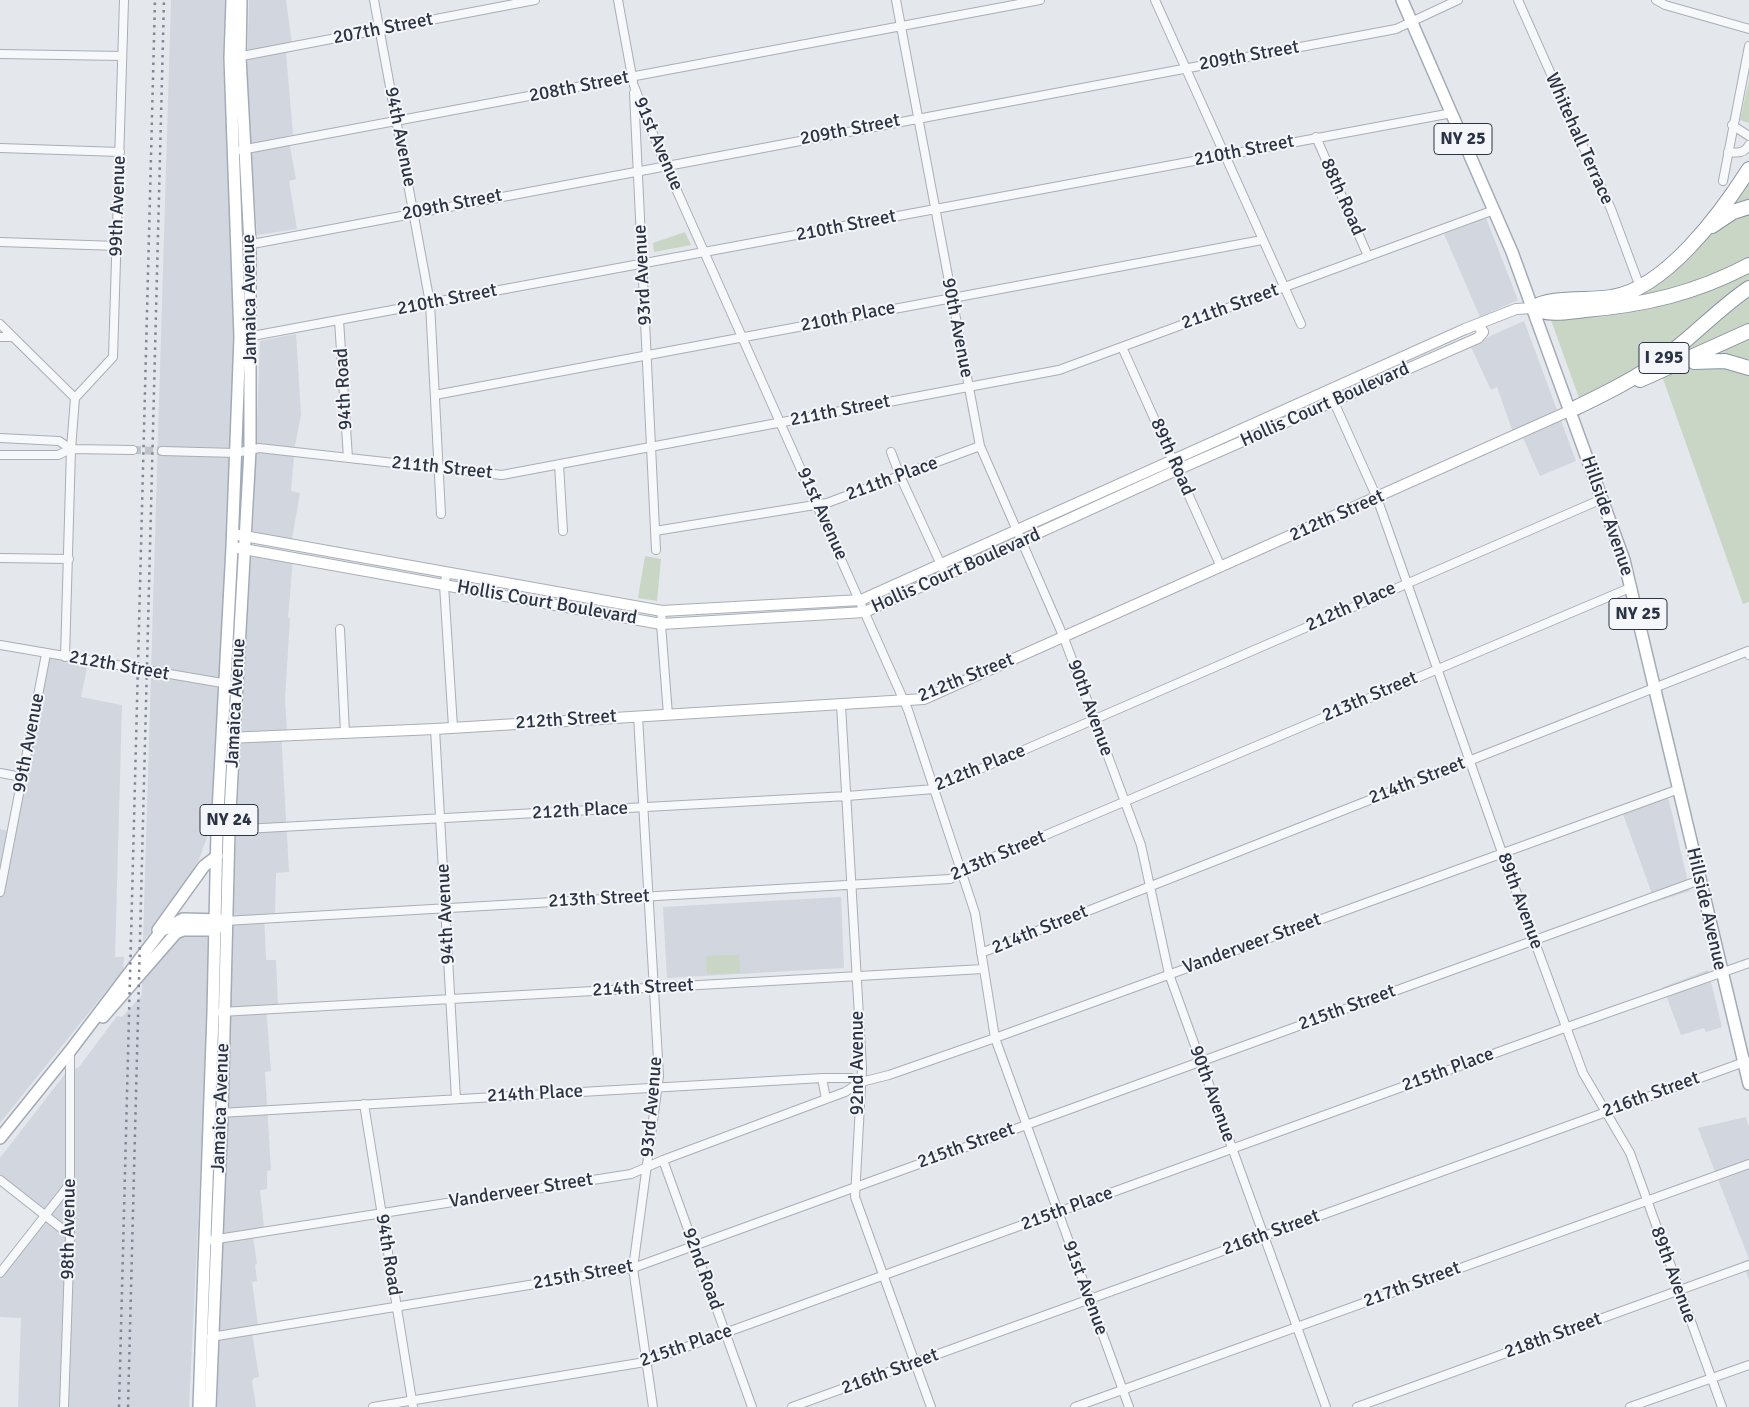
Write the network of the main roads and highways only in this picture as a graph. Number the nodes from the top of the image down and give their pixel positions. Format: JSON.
{"nodes":[{"id":1,"x":232,"y":0,"type":"edge"},
{"id":2,"x":241,"y":0,"type":"edge"},
{"id":3,"x":1402,"y":0,"type":"edge"},
{"id":4,"x":235,"y":58,"type":"junction"},
{"id":5,"x":240,"y":150,"type":"junction"},
{"id":6,"x":1749,"y":169,"type":"edge"},
{"id":7,"x":1749,"y":207,"type":"edge"},
{"id":8,"x":1673,"y":262,"type":"junction"},
{"id":9,"x":1749,"y":265,"type":"edge"},
{"id":10,"x":1749,"y":288,"type":"edge"},
{"id":11,"x":1533,"y":308,"type":"junction"},
{"id":12,"x":1478,"y":325,"type":"junction"},
{"id":13,"x":1749,"y":331,"type":"edge"},
{"id":14,"x":245,"y":337,"type":"junction"},
{"id":15,"x":1425,"y":347,"type":"junction"},
{"id":16,"x":1431,"y":358,"type":"junction"},
{"id":17,"x":1382,"y":366,"type":"junction"},
{"id":18,"x":1749,"y":368,"type":"edge"},
{"id":19,"x":1662,"y":372,"type":"junction"},
{"id":20,"x":1389,"y":376,"type":"junction"},
{"id":21,"x":1624,"y":384,"type":"junction"},
{"id":22,"x":1569,"y":411,"type":"junction"},
{"id":23,"x":1276,"y":414,"type":"junction"},
{"id":24,"x":1281,"y":424,"type":"junction"},
{"id":25,"x":1232,"y":434,"type":"junction"},
{"id":26,"x":1237,"y":444,"type":"junction"},
{"id":27,"x":1176,"y":465,"type":"junction"},
{"id":28,"x":1074,"y":511,"type":"junction"},
{"id":29,"x":233,"y":534,"type":"junction"},
{"id":30,"x":246,"y":536,"type":"junction"},
{"id":31,"x":232,"y":547,"type":"junction"},
{"id":32,"x":245,"y":549,"type":"junction"},
{"id":33,"x":341,"y":552,"type":"junction"},
{"id":34,"x":396,"y":562,"type":"junction"},
{"id":35,"x":339,"y":567,"type":"junction"},
{"id":36,"x":393,"y":576,"type":"junction"},
{"id":37,"x":523,"y":585,"type":"junction"},
{"id":38,"x":594,"y":598,"type":"junction"},
{"id":39,"x":520,"y":600,"type":"junction"},
{"id":40,"x":799,"y":603,"type":"junction"},
{"id":41,"x":729,"y":607,"type":"junction"},
{"id":42,"x":593,"y":612,"type":"junction"},
{"id":43,"x":800,"y":616,"type":"junction"},
{"id":44,"x":731,"y":620,"type":"junction"},
{"id":45,"x":228,"y":738,"type":"junction"},
{"id":46,"x":217,"y":856,"type":"junction"},
{"id":47,"x":218,"y":923,"type":"junction"},
{"id":48,"x":153,"y":940,"type":"junction"},
{"id":49,"x":70,"y":1051,"type":"junction"},
{"id":50,"x":1746,"y":1062,"type":"edge"},
{"id":51,"x":1749,"y":1084,"type":"edge"},
{"id":52,"x":0,"y":1138,"type":"edge"},
{"id":53,"x":207,"y":1338,"type":"junction"},
{"id":54,"x":199,"y":1407,"type":"edge"},
{"id":55,"x":210,"y":1407,"type":"edge"}],
"edges":[{"from":1,"to":4,"type":"main road","name":"Jamaica Avenue"},
{"from":2,"to":4,"type":"main road","name":"Jamaica Avenue"},
{"from":3,"to":11,"type":"main road","name":"Hillside Avenue","number":"NY 25"},
{"from":4,"to":5,"type":"main road","name":"Jamaica Avenue"},
{"from":5,"to":14,"type":"main road","name":"Jamaica Avenue"},
{"from":5,"to":14,"type":"main road","name":"Jamaica Avenue"},
{"from":6,"to":8,"type":"highway"},
{"from":7,"to":8,"type":"highway"},
{"from":8,"to":11,"type":"highway"},
{"from":9,"to":11,"type":"highway"},
{"from":10,"to":21,"type":"highway","number":"I 295"},
{"from":11,"to":12,"type":"main road","name":"Hollis Court Boulevard"},
{"from":11,"to":22,"type":"main road","name":"Hillside Avenue","number":"NY 25"},
{"from":12,"to":15,"type":"main road","name":"Hollis Court Boulevard"},
{"from":12,"to":16,"type":"main road","name":"Hollis Court Boulevard"},
{"from":13,"to":19,"type":"highway"},
{"from":14,"to":29,"type":"main road","name":"Jamaica Avenue"},
{"from":14,"to":30,"type":"main road","name":"Jamaica Avenue"},
{"from":15,"to":16,"type":"main road"},
{"from":15,"to":17,"type":"main road","name":"Hollis Court Boulevard"},
{"from":16,"to":20,"type":"main road","name":"Hollis Court Boulevard"},
{"from":17,"to":20,"type":"main road"},
{"from":17,"to":23,"type":"main road","name":"Hollis Court Boulevard"},
{"from":18,"to":19,"type":"highway"},
{"from":19,"to":21,"type":"highway"},
{"from":20,"to":24,"type":"main road","name":"Hollis Court Boulevard"},
{"from":21,"to":22,"type":"highway","number":"I 295"},
{"from":22,"to":45,"type":"main road","name":"212th Street"},
{"from":22,"to":50,"type":"main road","name":"Hillside Avenue","number":"NY 25"},
{"from":23,"to":24,"type":"main road"},
{"from":23,"to":25,"type":"main road","name":"Hollis Court Boulevard"},
{"from":24,"to":26,"type":"main road","name":"Hollis Court Boulevard"},
{"from":25,"to":26,"type":"main road"},
{"from":25,"to":27,"type":"main road","name":"Hollis Court Boulevard"},
{"from":26,"to":27,"type":"main road","name":"Hollis Court Boulevard"},
{"from":27,"to":28,"type":"main road","name":"Hollis Court Boulevard"},
{"from":28,"to":40,"type":"main road","name":"Hollis Court Boulevard"},
{"from":28,"to":43,"type":"main road","name":"Hollis Court Boulevard"},
{"from":29,"to":30,"type":"main road","name":"Hollis Court Boulevard"},
{"from":29,"to":31,"type":"main road","name":"Jamaica Avenue","number":"NY 24"},
{"from":30,"to":32,"type":"main road","name":"Jamaica Avenue"},
{"from":30,"to":33,"type":"main road","name":"Hollis Court Boulevard"},
{"from":31,"to":32,"type":"main road","name":"Hollis Court Boulevard"},
{"from":31,"to":45,"type":"main road","name":"Jamaica Avenue","number":"NY 24"},
{"from":32,"to":35,"type":"main road","name":"Hollis Court Boulevard"},
{"from":32,"to":45,"type":"main road","name":"Jamaica Avenue"},
{"from":33,"to":34,"type":"main road","name":"Hollis Court Boulevard"},
{"from":33,"to":35,"type":"main road"},
{"from":34,"to":36,"type":"main road"},
{"from":34,"to":37,"type":"main road","name":"Hollis Court Boulevard"},
{"from":35,"to":36,"type":"main road","name":"Hollis Court Boulevard"},
{"from":36,"to":39,"type":"main road","name":"Hollis Court Boulevard"},
{"from":37,"to":38,"type":"main road","name":"Hollis Court Boulevard"},
{"from":37,"to":39,"type":"main road"},
{"from":38,"to":41,"type":"main road","name":"Hollis Court Boulevard"},
{"from":38,"to":42,"type":"main road"},
{"from":39,"to":42,"type":"main road","name":"Hollis Court Boulevard"},
{"from":40,"to":41,"type":"main road","name":"Hollis Court Boulevard"},
{"from":40,"to":43,"type":"main road"},
{"from":41,"to":44,"type":"main road"},
{"from":42,"to":44,"type":"main road","name":"Hollis Court Boulevard"},
{"from":43,"to":44,"type":"main road","name":"Hollis Court Boulevard"},
{"from":45,"to":46,"type":"main road","name":"Jamaica Avenue","number":"NY 24"},
{"from":45,"to":47,"type":"main road","name":"Jamaica Avenue","number":"NY 24"},
{"from":46,"to":47,"type":"main road","name":"Jamaica Avenue"},
{"from":46,"to":48,"type":"main road","number":"NY 24"},
{"from":47,"to":48,"type":"main road"},
{"from":47,"to":49,"type":"main road","number":"NY 24"},
{"from":47,"to":53,"type":"main road","name":"Jamaica Avenue"},
{"from":48,"to":49,"type":"main road","number":"NY 24"},
{"from":49,"to":52,"type":"main road","number":"NY 24"},
{"from":50,"to":51,"type":"main road","name":"Hillside Avenue","number":"NY 25"},
{"from":53,"to":54,"type":"main road","name":"Jamaica Avenue"},
{"from":53,"to":55,"type":"main road","name":"Jamaica Avenue"}]}
